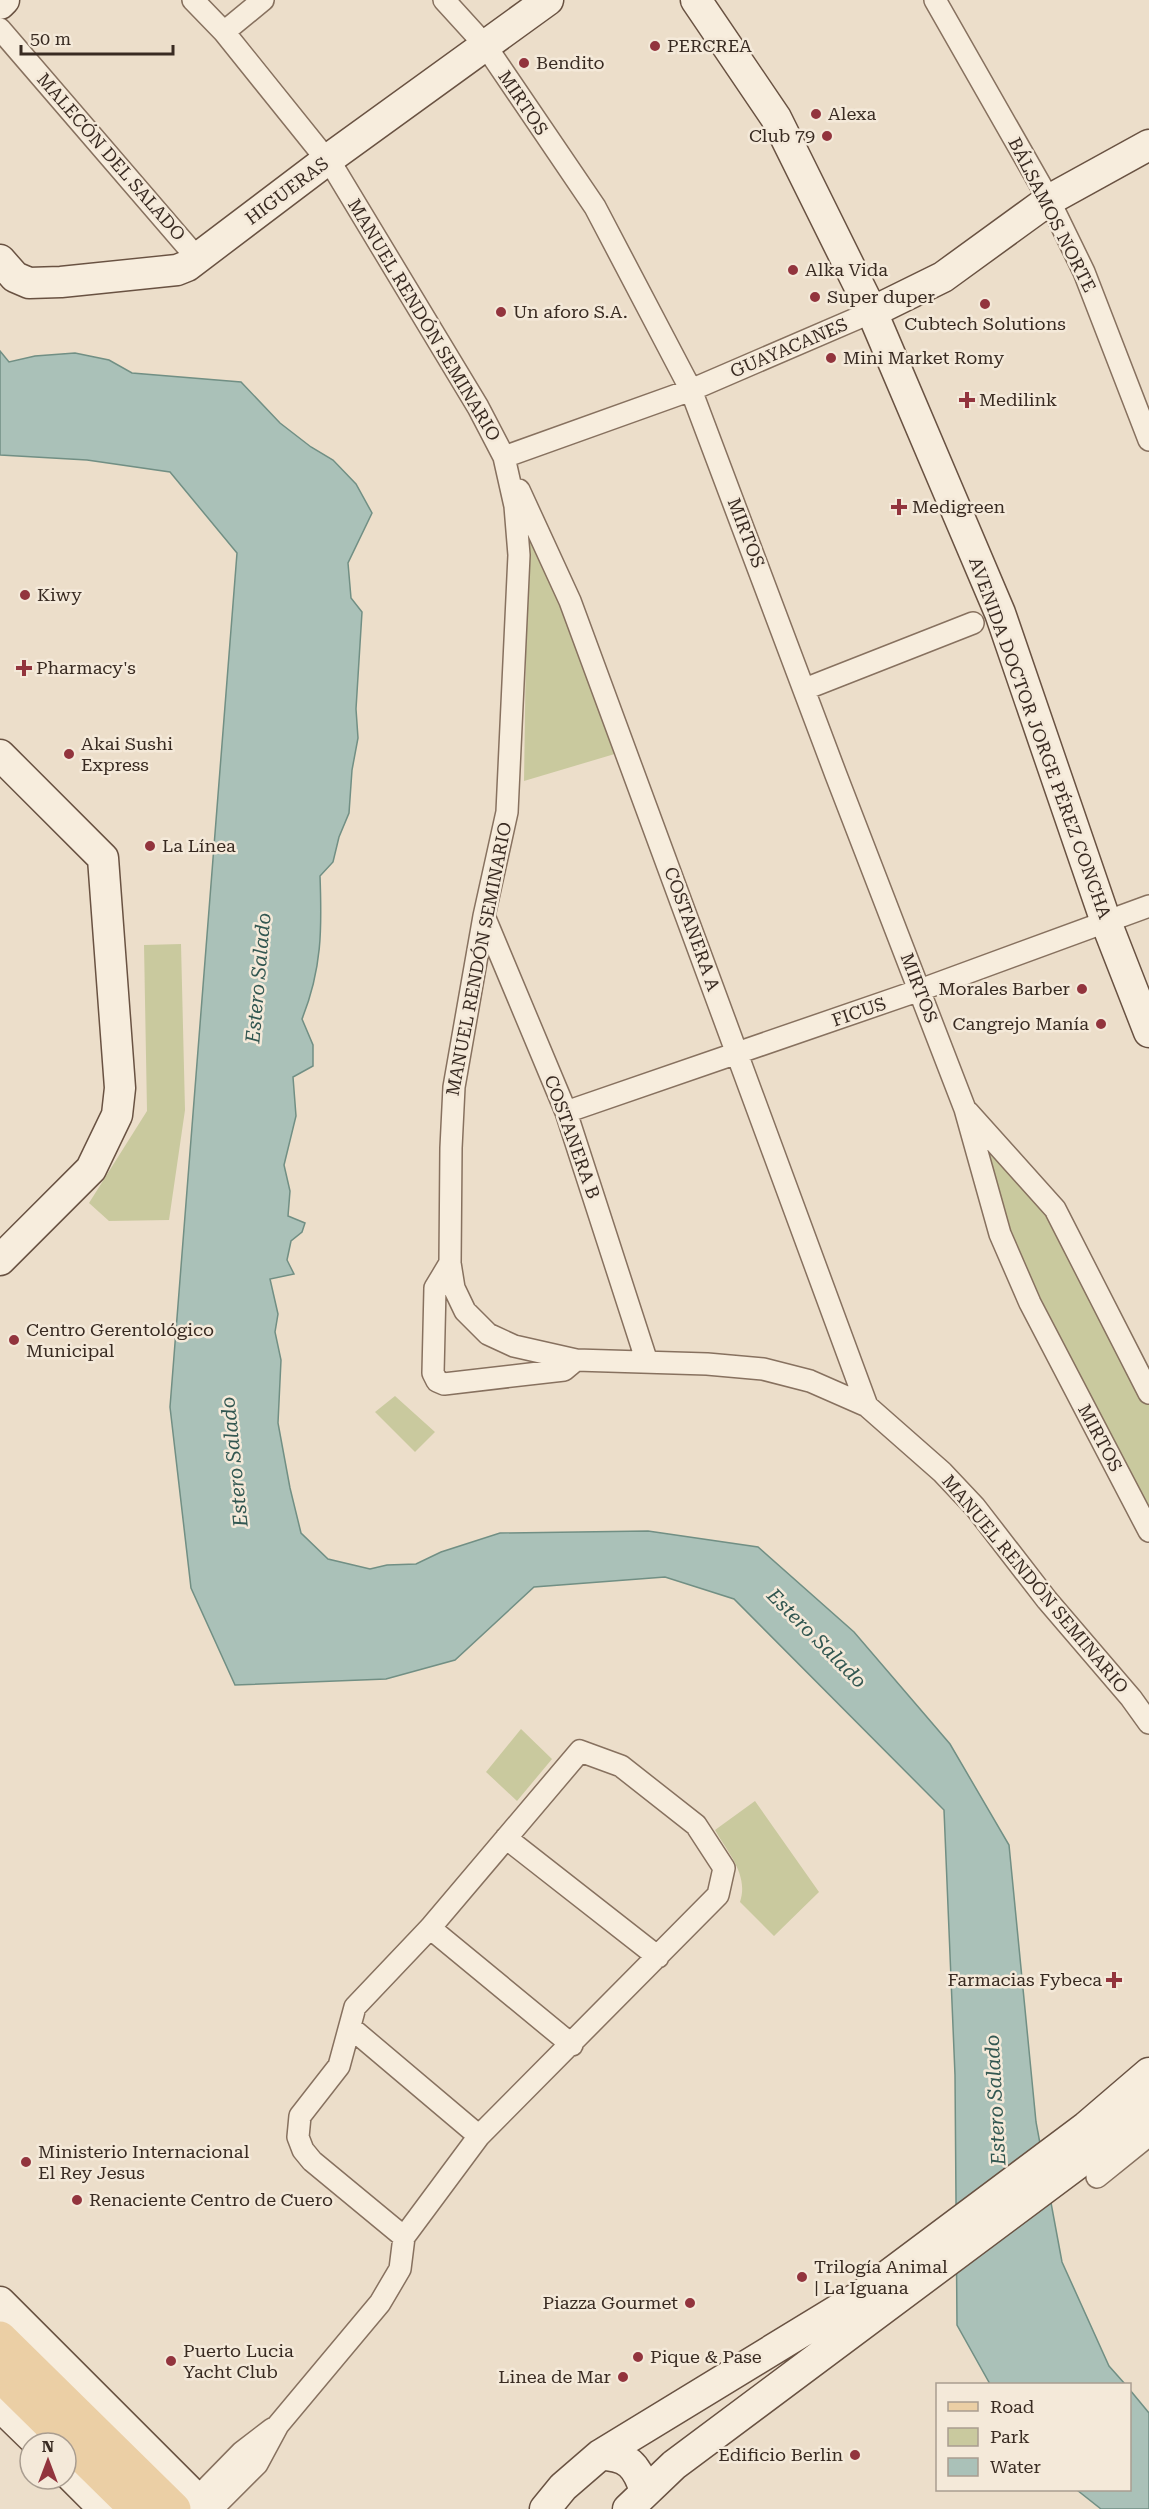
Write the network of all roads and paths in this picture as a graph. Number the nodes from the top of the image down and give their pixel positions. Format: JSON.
{"nodes":[{"id":1,"x":4,"y":0,"type":"edge"},
{"id":2,"x":193,"y":0,"type":"edge"},
{"id":3,"x":263,"y":0,"type":"edge"},
{"id":4,"x":444,"y":0,"type":"edge"},
{"id":5,"x":548,"y":0,"type":"edge"},
{"id":6,"x":696,"y":0,"type":"edge"},
{"id":7,"x":935,"y":0,"type":"edge"},
{"id":8,"x":0,"y":4,"type":"edge"},
{"id":9,"x":0,"y":29,"type":"edge"},
{"id":10,"x":224,"y":32,"type":"junction"},
{"id":11,"x":485,"y":45,"type":"junction"},
{"id":12,"x":1149,"y":145,"type":"edge"},
{"id":13,"x":327,"y":160,"type":"junction"},
{"id":14,"x":1048,"y":201,"type":"junction"},
{"id":15,"x":198,"y":259,"type":"junction"},
{"id":16,"x":0,"y":260,"type":"edge"},
{"id":17,"x":872,"y":312,"type":"junction"},
{"id":18,"x":691,"y":390,"type":"junction"},
{"id":19,"x":1149,"y":440,"type":"edge"},
{"id":20,"x":504,"y":457,"type":"junction"},
{"id":21,"x":974,"y":623,"type":"dead end"},
{"id":22,"x":805,"y":689,"type":"junction"},
{"id":23,"x":0,"y":755,"type":"edge"},
{"id":24,"x":1149,"y":906,"type":"edge"},
{"id":25,"x":484,"y":916,"type":"junction"},
{"id":26,"x":1106,"y":922,"type":"junction"},
{"id":27,"x":920,"y":990,"type":"junction"},
{"id":28,"x":1149,"y":1032,"type":"edge"},
{"id":29,"x":738,"y":1054,"type":"junction"},
{"id":30,"x":965,"y":1109,"type":"junction"},
{"id":31,"x":566,"y":1112,"type":"junction"},
{"id":32,"x":0,"y":1260,"type":"edge"},
{"id":33,"x":450,"y":1263,"type":"junction"},
{"id":34,"x":576,"y":1360,"type":"junction"},
{"id":35,"x":648,"y":1362,"type":"junction"},
{"id":36,"x":1149,"y":1393,"type":"edge"},
{"id":37,"x":867,"y":1406,"type":"junction"},
{"id":38,"x":1149,"y":1530,"type":"edge"},
{"id":39,"x":1140,"y":1700,"type":"edge"},
{"id":40,"x":1149,"y":1723,"type":"edge"},
{"id":41,"x":506,"y":1838,"type":"junction"},
{"id":42,"x":430,"y":1928,"type":"junction"},
{"id":43,"x":658,"y":1957,"type":"junction"},
{"id":44,"x":350,"y":2027,"type":"junction"},
{"id":45,"x":572,"y":2045,"type":"junction"},
{"id":46,"x":1149,"y":2073,"type":"edge"},
{"id":47,"x":1149,"y":2107,"type":"edge"},
{"id":48,"x":1149,"y":2135,"type":"edge"},
{"id":49,"x":479,"y":2136,"type":"junction"},
{"id":50,"x":1093,"y":2137,"type":"junction"},
{"id":51,"x":1097,"y":2177,"type":"dead end"},
{"id":52,"x":404,"y":2237,"type":"junction"},
{"id":53,"x":0,"y":2302,"type":"edge"},
{"id":54,"x":866,"y":2308,"type":"junction"},
{"id":55,"x":0,"y":2338,"type":"edge"},
{"id":56,"x":9,"y":2381,"type":"edge"},
{"id":57,"x":32,"y":2431,"type":"edge"},
{"id":58,"x":600,"y":2455,"type":"junction"},
{"id":59,"x":78,"y":2483,"type":"edge"},
{"id":60,"x":637,"y":2500,"type":"edge"},
{"id":61,"x":197,"y":2507,"type":"edge"},
{"id":62,"x":547,"y":2508,"type":"edge"},
{"id":63,"x":104,"y":2509,"type":"edge"},
{"id":64,"x":136,"y":2509,"type":"edge"}],
"edges":[{"from":1,"to":8,"type":"street"},
{"from":2,"to":10,"type":"street","name":"MANUEL RENDÓN SEMINARIO"},
{"from":3,"to":10,"type":"street"},
{"from":4,"to":11,"type":"street","name":"MIRTOS"},
{"from":5,"to":11,"type":"street","name":"HIGUERAS"},
{"from":6,"to":17,"type":"street","name":"AVENIDA DOCTOR JORGE PÉREZ CONCHA"},
{"from":7,"to":14,"type":"street","name":"BÁLSAMOS NORTE"},
{"from":9,"to":15,"type":"street","name":"MALECÓN DEL SALADO"},
{"from":10,"to":13,"type":"street","name":"MANUEL RENDÓN SEMINARIO"},
{"from":11,"to":13,"type":"street","name":"HIGUERAS"},
{"from":11,"to":18,"type":"street","name":"MIRTOS"},
{"from":12,"to":14,"type":"street","name":"GUAYACANES"},
{"from":13,"to":15,"type":"street","name":"HIGUERAS"},
{"from":13,"to":20,"type":"street","name":"MANUEL RENDÓN SEMINARIO"},
{"from":14,"to":17,"type":"street","name":"GUAYACANES"},
{"from":14,"to":19,"type":"street","name":"BÁLSAMOS NORTE"},
{"from":15,"to":16,"type":"street","name":"HIGUERAS"},
{"from":17,"to":18,"type":"street","name":"GUAYACANES"},
{"from":17,"to":26,"type":"street","name":"AVENIDA DOCTOR JORGE PÉREZ CONCHA"},
{"from":18,"to":20,"type":"street","name":"GUAYACANES"},
{"from":18,"to":22,"type":"street","name":"MIRTOS"},
{"from":20,"to":25,"type":"street","name":"MANUEL RENDÓN SEMINARIO"},
{"from":20,"to":29,"type":"street","name":"COSTANERA A"},
{"from":21,"to":22,"type":"street"},
{"from":22,"to":27,"type":"street","name":"MIRTOS"},
{"from":23,"to":32,"type":"street"},
{"from":24,"to":26,"type":"street","name":"FICUS"},
{"from":25,"to":31,"type":"street","name":"COSTANERA B"},
{"from":25,"to":33,"type":"street","name":"MANUEL RENDÓN SEMINARIO"},
{"from":26,"to":27,"type":"street","name":"FICUS"},
{"from":26,"to":28,"type":"street","name":"AVENIDA DOCTOR JORGE PÉREZ CONCHA"},
{"from":27,"to":29,"type":"street","name":"FICUS"},
{"from":27,"to":30,"type":"street","name":"MIRTOS"},
{"from":29,"to":31,"type":"street","name":"FICUS"},
{"from":29,"to":37,"type":"street","name":"COSTANERA A"},
{"from":30,"to":36,"type":"street","name":"MIRTOS"},
{"from":30,"to":38,"type":"street","name":"MIRTOS"},
{"from":31,"to":35,"type":"street","name":"COSTANERA B"},
{"from":33,"to":34,"type":"street","name":"MANUEL RENDÓN SEMINARIO"},
{"from":33,"to":34,"type":"street"},
{"from":34,"to":35,"type":"street","name":"MANUEL RENDÓN SEMINARIO"},
{"from":35,"to":37,"type":"street","name":"MANUEL RENDÓN SEMINARIO"},
{"from":37,"to":39,"type":"street","name":"MANUEL RENDÓN SEMINARIO"},
{"from":39,"to":40,"type":"street","name":"MANUEL RENDÓN SEMINARIO"},
{"from":41,"to":42,"type":"street"},
{"from":41,"to":43,"type":"street"},
{"from":41,"to":43,"type":"street"},
{"from":42,"to":44,"type":"street"},
{"from":42,"to":45,"type":"street"},
{"from":43,"to":45,"type":"street"},
{"from":44,"to":49,"type":"street"},
{"from":44,"to":52,"type":"street"},
{"from":45,"to":49,"type":"street"},
{"from":46,"to":50,"type":"street"},
{"from":47,"to":50,"type":"street"},
{"from":48,"to":51,"type":"street"},
{"from":49,"to":52,"type":"street"},
{"from":50,"to":54,"type":"street"},
{"from":52,"to":61,"type":"street"},
{"from":53,"to":61,"type":"street"},
{"from":54,"to":58,"type":"street"},
{"from":54,"to":60,"type":"street"},
{"from":55,"to":56,"type":"main road"},
{"from":56,"to":57,"type":"street"},
{"from":56,"to":61,"type":"main road"},
{"from":56,"to":64,"type":"main road"},
{"from":58,"to":60,"type":"street"},
{"from":58,"to":62,"type":"street"},
{"from":59,"to":63,"type":"street"}]}
